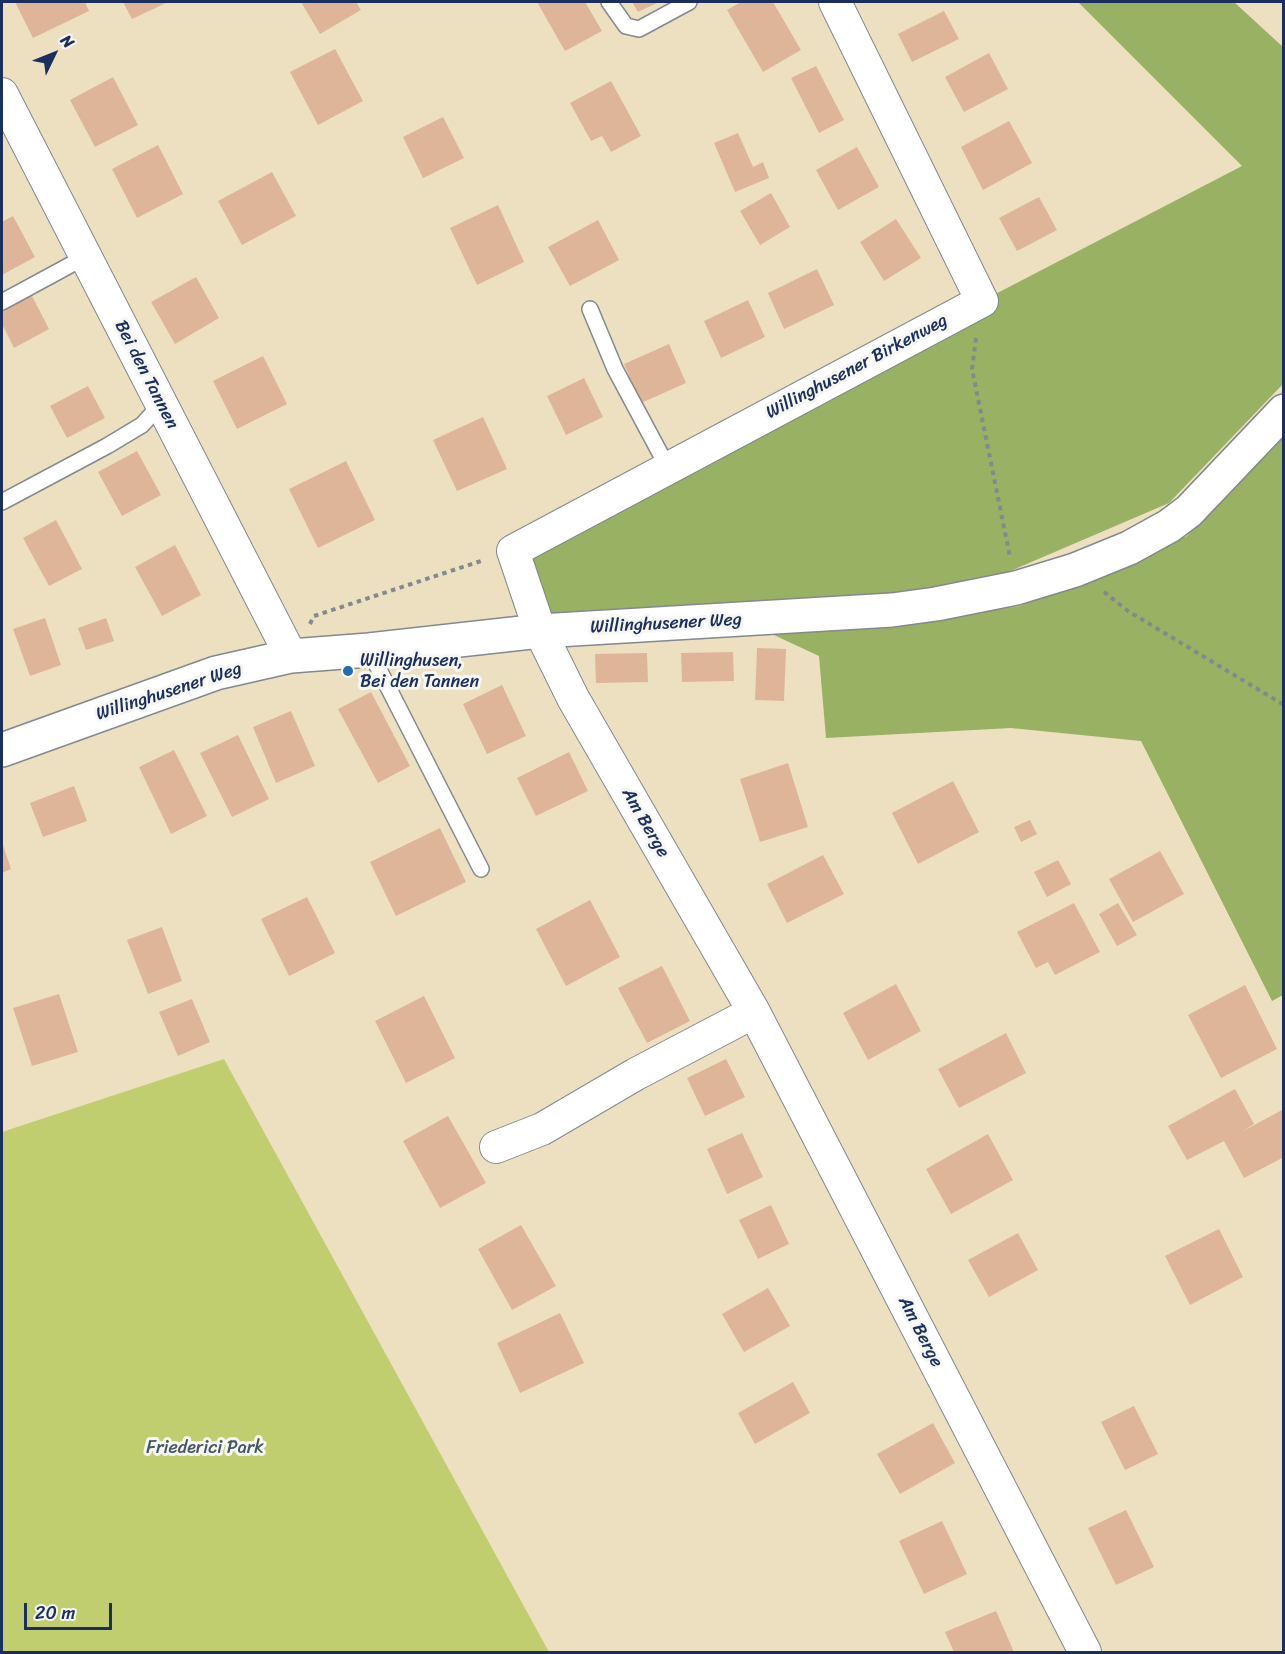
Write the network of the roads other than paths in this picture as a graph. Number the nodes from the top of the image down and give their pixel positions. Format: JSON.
{"nodes":[{"id":1,"x":609,"y":2,"type":"edge"},
{"id":2,"x":689,"y":2,"type":"edge"},
{"id":3,"x":835,"y":2,"type":"edge"},
{"id":4,"x":2,"y":94,"type":"edge"},
{"id":5,"x":85,"y":257,"type":"junction"},
{"id":6,"x":2,"y":302,"type":"edge"},
{"id":7,"x":590,"y":309,"type":"dead end"},
{"id":8,"x":161,"y":404,"type":"junction"},
{"id":9,"x":1284,"y":411,"type":"edge"},
{"id":10,"x":668,"y":468,"type":"junction"},
{"id":11,"x":2,"y":502,"type":"edge"},
{"id":12,"x":540,"y":631,"type":"junction"},
{"id":13,"x":369,"y":650,"type":"junction"},
{"id":14,"x":291,"y":656,"type":"junction"},
{"id":15,"x":2,"y":750,"type":"edge"},
{"id":16,"x":481,"y":869,"type":"dead end"},
{"id":17,"x":754,"y":1012,"type":"junction"},
{"id":18,"x":496,"y":1147,"type":"dead end"},
{"id":19,"x":1085,"y":1653,"type":"edge"}],
"edges":[{"from":1,"to":2,"type":"lane"},
{"from":3,"to":10,"type":"street","name":"Willinghusener Birkenweg"},
{"from":4,"to":5,"type":"street","name":"Bei den Tannen"},
{"from":5,"to":6,"type":"lane"},
{"from":5,"to":8,"type":"street","name":"Bei den Tannen"},
{"from":7,"to":10,"type":"lane"},
{"from":8,"to":11,"type":"lane"},
{"from":8,"to":14,"type":"street","name":"Bei den Tannen"},
{"from":9,"to":12,"type":"street","name":"Willinghusener Weg"},
{"from":10,"to":12,"type":"street","name":"Willinghusener Birkenweg"},
{"from":12,"to":13,"type":"street","name":"Willinghusener Weg"},
{"from":12,"to":17,"type":"street","name":"Am Berge"},
{"from":13,"to":14,"type":"street","name":"Willinghusener Weg"},
{"from":13,"to":16,"type":"lane"},
{"from":14,"to":15,"type":"street","name":"Willinghusener Weg"},
{"from":17,"to":18,"type":"street"},
{"from":17,"to":19,"type":"street","name":"Am Berge"}]}
